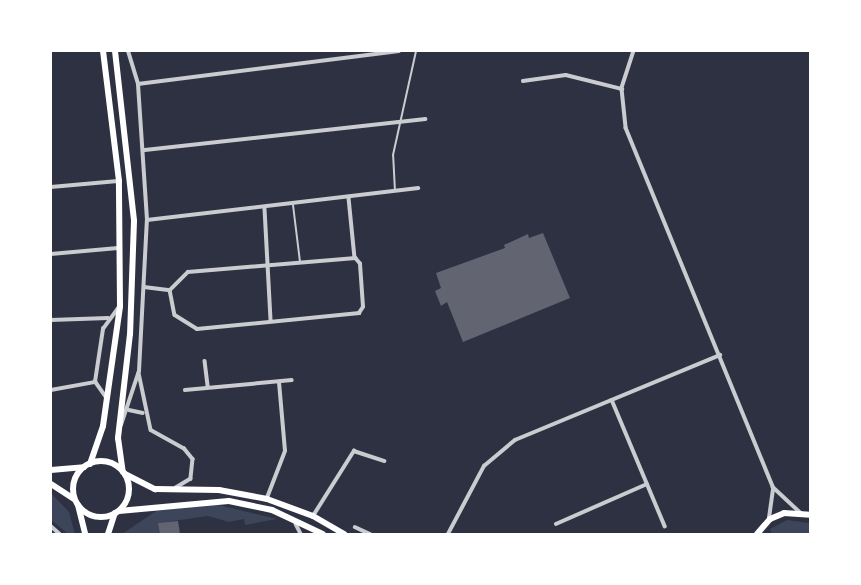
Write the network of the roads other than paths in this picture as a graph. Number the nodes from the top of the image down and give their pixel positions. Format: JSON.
{"nodes":[{"id":1,"x":103,"y":51,"type":"edge"},
{"id":2,"x":116,"y":51,"type":"edge"},
{"id":3,"x":128,"y":51,"type":"edge"},
{"id":4,"x":399,"y":51,"type":"edge"},
{"id":5,"x":415,"y":51,"type":"edge"},
{"id":6,"x":634,"y":51,"type":"edge"},
{"id":7,"x":523,"y":81,"type":"dead end"},
{"id":8,"x":138,"y":84,"type":"junction"},
{"id":9,"x":622,"y":89,"type":"junction"},
{"id":10,"x":425,"y":120,"type":"dead end"},
{"id":11,"x":400,"y":121,"type":"junction"},
{"id":12,"x":145,"y":150,"type":"junction"},
{"id":13,"x":119,"y":181,"type":"junction"},
{"id":14,"x":51,"y":187,"type":"edge"},
{"id":15,"x":418,"y":188,"type":"dead end"},
{"id":16,"x":395,"y":191,"type":"junction"},
{"id":17,"x":349,"y":198,"type":"junction"},
{"id":18,"x":293,"y":204,"type":"junction"},
{"id":19,"x":265,"y":208,"type":"junction"},
{"id":20,"x":147,"y":220,"type":"junction"},
{"id":21,"x":121,"y":248,"type":"junction"},
{"id":22,"x":51,"y":254,"type":"edge"},
{"id":23,"x":355,"y":258,"type":"junction"},
{"id":24,"x":300,"y":264,"type":"junction"},
{"id":25,"x":267,"y":265,"type":"junction"},
{"id":26,"x":144,"y":286,"type":"junction"},
{"id":27,"x":170,"y":290,"type":"junction"},
{"id":28,"x":120,"y":306,"type":"junction"},
{"id":29,"x":109,"y":318,"type":"junction"},
{"id":30,"x":51,"y":320,"type":"edge"},
{"id":31,"x":271,"y":321,"type":"junction"},
{"id":32,"x":720,"y":355,"type":"junction"},
{"id":33,"x":205,"y":361,"type":"dead end"},
{"id":34,"x":139,"y":371,"type":"junction"},
{"id":35,"x":292,"y":380,"type":"dead end"},
{"id":36,"x":95,"y":382,"type":"junction"},
{"id":37,"x":279,"y":382,"type":"junction"},
{"id":38,"x":208,"y":388,"type":"junction"},
{"id":39,"x":51,"y":390,"type":"edge"},
{"id":40,"x":185,"y":390,"type":"dead end"},
{"id":41,"x":612,"y":400,"type":"junction"},
{"id":42,"x":108,"y":401,"type":"junction"},
{"id":43,"x":129,"y":410,"type":"junction"},
{"id":44,"x":145,"y":415,"type":"junction"},
{"id":45,"x":118,"y":429,"type":"junction"},
{"id":46,"x":384,"y":461,"type":"dead end"},
{"id":47,"x":88,"y":465,"type":"junction"},
{"id":48,"x":51,"y":470,"type":"edge"},
{"id":49,"x":124,"y":473,"type":"junction"},
{"id":50,"x":51,"y":484,"type":"edge"},
{"id":51,"x":647,"y":484,"type":"junction"},
{"id":52,"x":773,"y":487,"type":"junction"},
{"id":53,"x":170,"y":491,"type":"junction"},
{"id":54,"x":267,"y":499,"type":"junction"},
{"id":55,"x":77,"y":502,"type":"junction"},
{"id":56,"x":117,"y":512,"type":"junction"},
{"id":57,"x":800,"y":512,"type":"junction"},
{"id":58,"x":810,"y":515,"type":"edge"},
{"id":59,"x":313,"y":516,"type":"junction"},
{"id":60,"x":292,"y":518,"type":"junction"},
{"id":61,"x":766,"y":522,"type":"junction"},
{"id":62,"x":556,"y":524,"type":"dead end"},
{"id":63,"x":51,"y":526,"type":"edge"},
{"id":64,"x":665,"y":526,"type":"dead end"},
{"id":65,"x":355,"y":527,"type":"dead end"},
{"id":66,"x":759,"y":533,"type":"edge"},
{"id":67,"x":60,"y":534,"type":"edge"},
{"id":68,"x":85,"y":534,"type":"edge"},
{"id":69,"x":108,"y":534,"type":"edge"},
{"id":70,"x":301,"y":534,"type":"edge"},
{"id":71,"x":323,"y":534,"type":"edge"},
{"id":72,"x":344,"y":534,"type":"edge"},
{"id":73,"x":370,"y":534,"type":"edge"},
{"id":74,"x":448,"y":534,"type":"edge"}],
"edges":[{"from":1,"to":13,"type":"highway"},
{"from":2,"to":45,"type":"highway"},
{"from":3,"to":8,"type":"street"},
{"from":4,"to":8,"type":"street"},
{"from":5,"to":11,"type":"lane"},
{"from":6,"to":9,"type":"street"},
{"from":7,"to":9,"type":"street"},
{"from":8,"to":12,"type":"street"},
{"from":9,"to":32,"type":"street"},
{"from":10,"to":11,"type":"street"},
{"from":11,"to":12,"type":"street"},
{"from":11,"to":16,"type":"lane"},
{"from":12,"to":20,"type":"street"},
{"from":13,"to":14,"type":"street"},
{"from":13,"to":21,"type":"highway"},
{"from":15,"to":16,"type":"street"},
{"from":16,"to":17,"type":"street"},
{"from":17,"to":18,"type":"street"},
{"from":17,"to":23,"type":"street"},
{"from":18,"to":19,"type":"street"},
{"from":18,"to":24,"type":"lane"},
{"from":19,"to":20,"type":"street"},
{"from":19,"to":25,"type":"street"},
{"from":20,"to":26,"type":"street"},
{"from":21,"to":22,"type":"street"},
{"from":21,"to":28,"type":"highway"},
{"from":23,"to":24,"type":"street"},
{"from":23,"to":31,"type":"street"},
{"from":24,"to":25,"type":"street"},
{"from":25,"to":27,"type":"street"},
{"from":25,"to":31,"type":"street"},
{"from":26,"to":27,"type":"street"},
{"from":26,"to":34,"type":"street"},
{"from":27,"to":31,"type":"street"},
{"from":28,"to":29,"type":"street"},
{"from":28,"to":42,"type":"highway"},
{"from":29,"to":30,"type":"street"},
{"from":29,"to":36,"type":"street"},
{"from":32,"to":41,"type":"street"},
{"from":32,"to":52,"type":"street"},
{"from":33,"to":38,"type":"street"},
{"from":34,"to":43,"type":"street"},
{"from":34,"to":44,"type":"street"},
{"from":35,"to":37,"type":"street"},
{"from":36,"to":39,"type":"street"},
{"from":36,"to":42,"type":"street"},
{"from":37,"to":38,"type":"street"},
{"from":37,"to":54,"type":"street"},
{"from":38,"to":40,"type":"street"},
{"from":41,"to":51,"type":"street"},
{"from":41,"to":74,"type":"street"},
{"from":42,"to":47,"type":"highway"},
{"from":43,"to":44,"type":"street"},
{"from":43,"to":45,"type":"street"},
{"from":44,"to":53,"type":"street"},
{"from":45,"to":49,"type":"highway"},
{"from":46,"to":59,"type":"street"},
{"from":47,"to":48,"type":"highway"},
{"from":47,"to":49,"type":"highway"},
{"from":47,"to":55,"type":"highway"},
{"from":49,"to":53,"type":"highway"},
{"from":49,"to":56,"type":"highway"},
{"from":50,"to":55,"type":"highway"},
{"from":51,"to":62,"type":"street"},
{"from":51,"to":64,"type":"street"},
{"from":52,"to":57,"type":"street"},
{"from":52,"to":61,"type":"street"},
{"from":53,"to":54,"type":"highway"},
{"from":54,"to":59,"type":"highway"},
{"from":55,"to":56,"type":"highway"},
{"from":55,"to":68,"type":"highway"},
{"from":56,"to":60,"type":"highway"},
{"from":56,"to":69,"type":"highway"},
{"from":57,"to":58,"type":"highway"},
{"from":57,"to":61,"type":"highway"},
{"from":59,"to":72,"type":"highway"},
{"from":60,"to":70,"type":"street"},
{"from":60,"to":71,"type":"highway"},
{"from":61,"to":66,"type":"highway"},
{"from":63,"to":67,"type":"street"},
{"from":65,"to":73,"type":"street"}]}
